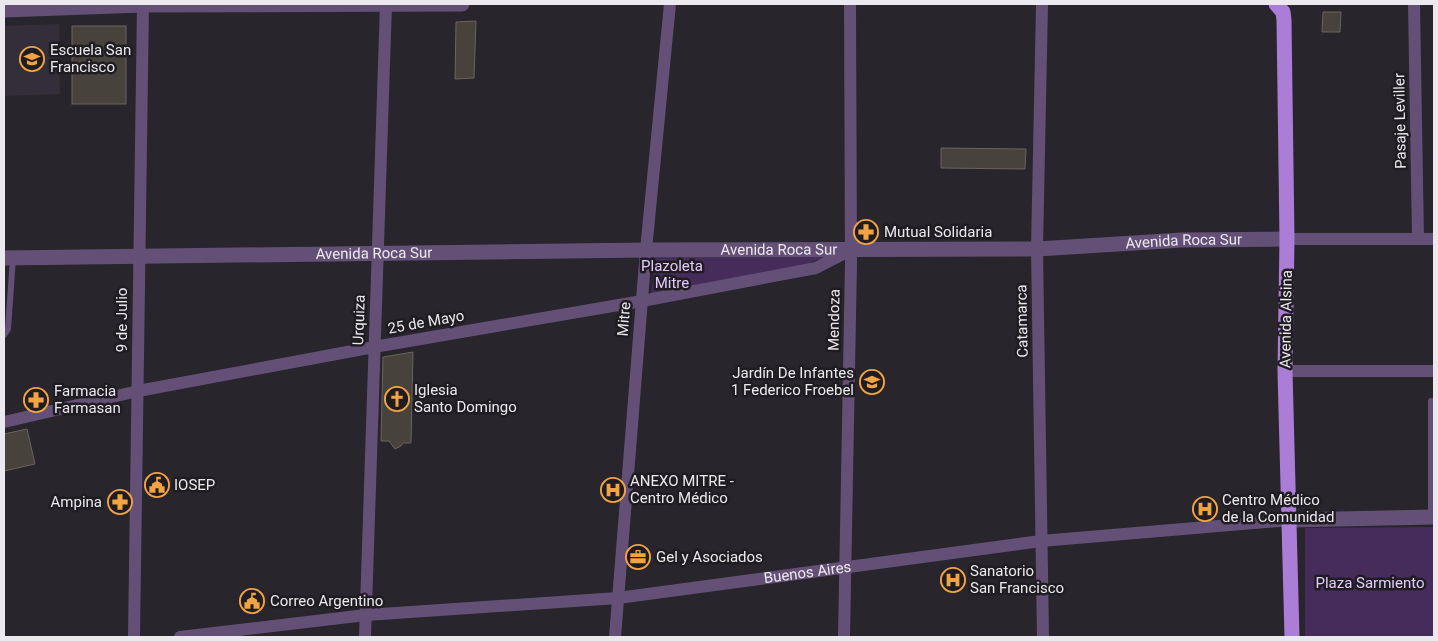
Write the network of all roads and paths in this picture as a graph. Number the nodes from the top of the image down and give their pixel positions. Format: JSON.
{"nodes":[{"id":1,"x":143,"y":4,"type":"edge"},
{"id":2,"x":386,"y":4,"type":"edge"},
{"id":3,"x":462,"y":4,"type":"edge"},
{"id":4,"x":670,"y":4,"type":"edge"},
{"id":5,"x":850,"y":4,"type":"edge"},
{"id":6,"x":1042,"y":4,"type":"edge"},
{"id":7,"x":1276,"y":4,"type":"edge"},
{"id":8,"x":1414,"y":4,"type":"edge"},
{"id":9,"x":4,"y":10,"type":"edge"},
{"id":10,"x":1434,"y":238,"type":"edge"},
{"id":11,"x":1287,"y":239,"type":"junction"},
{"id":12,"x":1418,"y":239,"type":"junction"},
{"id":13,"x":1038,"y":249,"type":"junction"},
{"id":14,"x":646,"y":250,"type":"junction"},
{"id":15,"x":851,"y":250,"type":"junction"},
{"id":16,"x":378,"y":254,"type":"junction"},
{"id":17,"x":139,"y":256,"type":"junction"},
{"id":18,"x":8,"y":258,"type":"edge"},
{"id":19,"x":642,"y":301,"type":"junction"},
{"id":20,"x":4,"y":335,"type":"edge"},
{"id":21,"x":374,"y":347,"type":"junction"},
{"id":22,"x":1285,"y":371,"type":"junction"},
{"id":23,"x":1434,"y":371,"type":"edge"},
{"id":24,"x":138,"y":391,"type":"junction"},
{"id":25,"x":1431,"y":400,"type":"dead end"},
{"id":26,"x":4,"y":422,"type":"edge"},
{"id":27,"x":1433,"y":517,"type":"edge"},
{"id":28,"x":1290,"y":520,"type":"junction"},
{"id":29,"x":1041,"y":541,"type":"junction"},
{"id":30,"x":845,"y":568,"type":"junction"},
{"id":31,"x":618,"y":598,"type":"junction"},
{"id":32,"x":366,"y":615,"type":"junction"},
{"id":33,"x":134,"y":637,"type":"edge"},
{"id":34,"x":180,"y":637,"type":"edge"},
{"id":35,"x":365,"y":637,"type":"edge"},
{"id":36,"x":616,"y":637,"type":"edge"},
{"id":37,"x":844,"y":637,"type":"edge"},
{"id":38,"x":1043,"y":637,"type":"edge"},
{"id":39,"x":1292,"y":637,"type":"edge"}],
"edges":[{"from":1,"to":2,"type":"street"},
{"from":1,"to":9,"type":"street"},
{"from":1,"to":17,"type":"street","name":"9 de Julio"},
{"from":2,"to":3,"type":"street"},
{"from":2,"to":16,"type":"street","name":"Urquiza"},
{"from":4,"to":14,"type":"street","name":"Mitre"},
{"from":5,"to":15,"type":"street","name":"Mendoza"},
{"from":6,"to":13,"type":"street","name":"Catamarca"},
{"from":7,"to":11,"type":"highway","name":"Avenida Alsina"},
{"from":8,"to":12,"type":"street","name":"Pasaje Leviller"},
{"from":10,"to":12,"type":"street","name":"Avenida Roca Sur"},
{"from":11,"to":12,"type":"street","name":"Avenida Roca Sur"},
{"from":11,"to":13,"type":"street","name":"Avenida Roca Sur"},
{"from":11,"to":22,"type":"highway","name":"Avenida Alsina"},
{"from":13,"to":15,"type":"street","name":"Avenida Roca Sur"},
{"from":13,"to":29,"type":"street","name":"Catamarca"},
{"from":14,"to":15,"type":"street","name":"Avenida Roca Sur"},
{"from":14,"to":16,"type":"street","name":"Avenida Roca Sur"},
{"from":14,"to":19,"type":"street","name":"Mitre"},
{"from":15,"to":19,"type":"street","name":"25 de Mayo"},
{"from":15,"to":30,"type":"street","name":"Mendoza"},
{"from":16,"to":17,"type":"street","name":"Avenida Roca Sur"},
{"from":16,"to":21,"type":"street","name":"Urquiza"},
{"from":17,"to":18,"type":"street","name":"Avenida Roca Sur"},
{"from":17,"to":24,"type":"street","name":"9 de Julio"},
{"from":18,"to":20,"type":"lane"},
{"from":19,"to":21,"type":"street","name":"25 de Mayo"},
{"from":19,"to":31,"type":"street","name":"Mitre"},
{"from":21,"to":24,"type":"street","name":"25 de Mayo"},
{"from":21,"to":32,"type":"street","name":"Urquiza"},
{"from":22,"to":23,"type":"street"},
{"from":22,"to":28,"type":"highway","name":"Avenida Alsina"},
{"from":24,"to":26,"type":"street","name":"25 de Mayo"},
{"from":24,"to":33,"type":"street","name":"9 de Julio"},
{"from":25,"to":27,"type":"lane"},
{"from":27,"to":28,"type":"street","name":"Buenos Aires"},
{"from":28,"to":29,"type":"street","name":"Buenos Aires"},
{"from":28,"to":39,"type":"highway","name":"Avenida Alsina"},
{"from":29,"to":30,"type":"street","name":"Buenos Aires"},
{"from":29,"to":38,"type":"street","name":"Catamarca"},
{"from":30,"to":31,"type":"street","name":"Buenos Aires"},
{"from":30,"to":37,"type":"street","name":"Mendoza"},
{"from":31,"to":32,"type":"street","name":"Buenos Aires"},
{"from":31,"to":36,"type":"street","name":"Mitre"},
{"from":32,"to":34,"type":"street","name":"Buenos Aires"},
{"from":32,"to":35,"type":"street","name":"Urquiza"}]}
